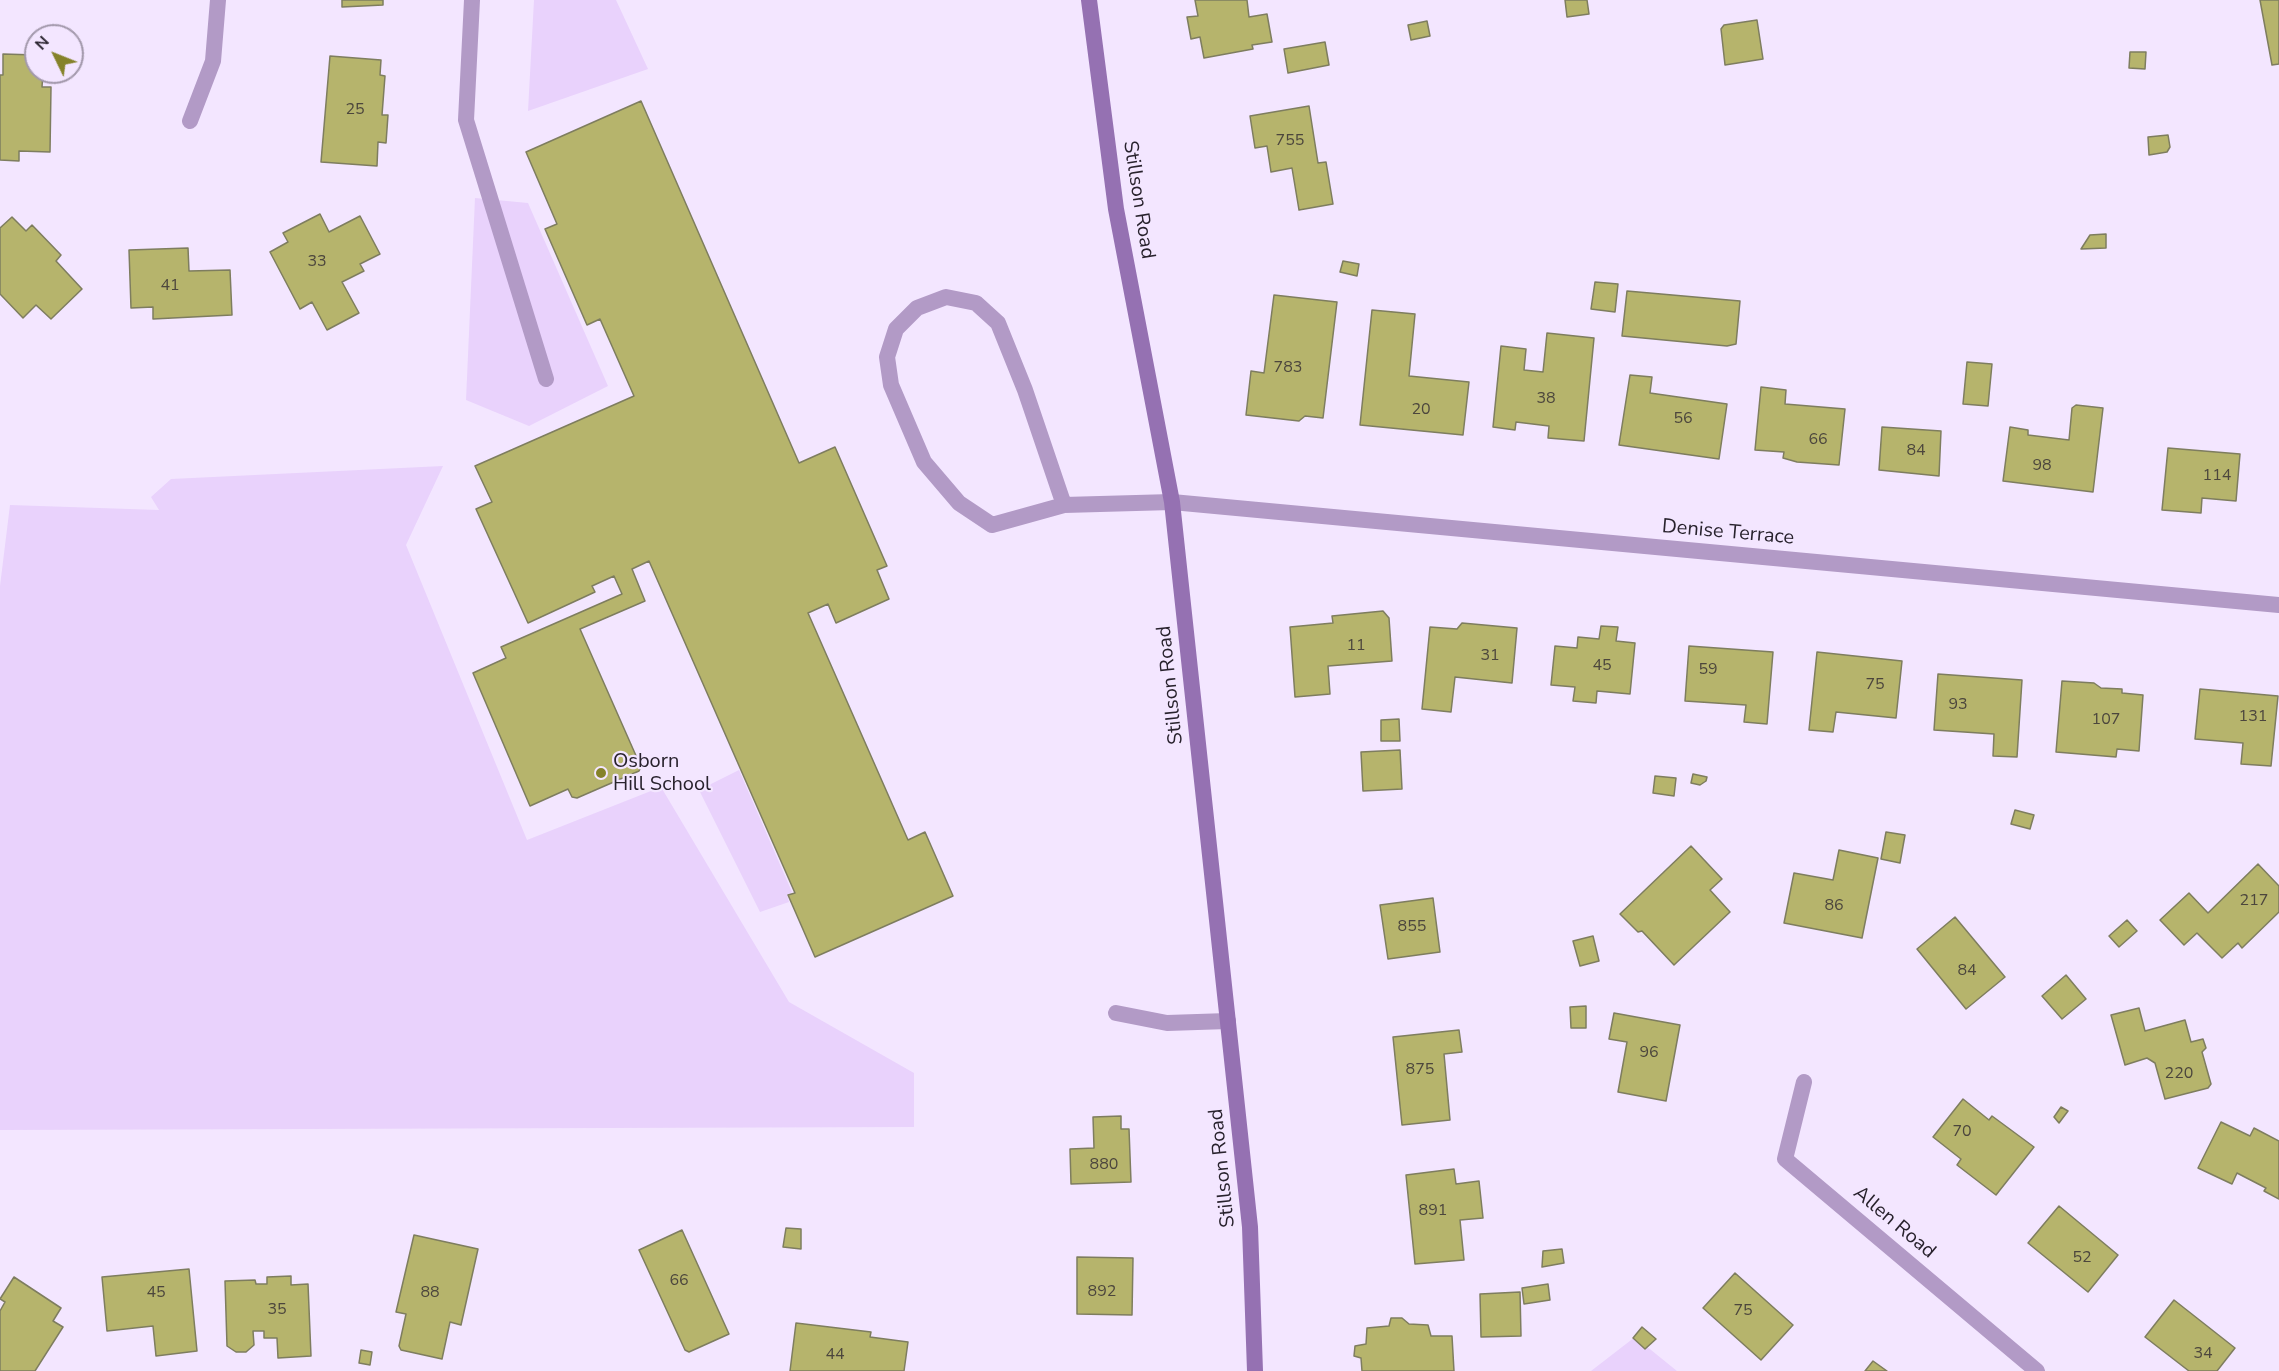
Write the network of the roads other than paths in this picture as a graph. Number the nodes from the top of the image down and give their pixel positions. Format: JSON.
{"nodes":[{"id":1,"x":218,"y":0,"type":"edge"},
{"id":2,"x":472,"y":0,"type":"edge"},
{"id":3,"x":1089,"y":0,"type":"edge"},
{"id":4,"x":189,"y":121,"type":"dead end"},
{"id":5,"x":546,"y":379,"type":"dead end"},
{"id":6,"x":1172,"y":502,"type":"junction"},
{"id":7,"x":1064,"y":505,"type":"junction"},
{"id":8,"x":2279,"y":605,"type":"edge"},
{"id":9,"x":1116,"y":1013,"type":"dead end"},
{"id":10,"x":1228,"y":1021,"type":"junction"},
{"id":11,"x":1804,"y":1082,"type":"dead end"},
{"id":12,"x":1255,"y":1371,"type":"edge"},
{"id":13,"x":2037,"y":1371,"type":"edge"}],
"edges":[{"from":1,"to":4,"type":"street"},
{"from":2,"to":5,"type":"street"},
{"from":3,"to":6,"type":"main road","name":"Stillson Road"},
{"from":6,"to":7,"type":"street","name":"Denise Terrace"},
{"from":6,"to":8,"type":"street","name":"Denise Terrace"},
{"from":6,"to":10,"type":"main road","name":"Stillson Road"},
{"from":7,"to":7,"type":"street","name":"Denise Terrace"},
{"from":9,"to":10,"type":"street"},
{"from":10,"to":12,"type":"main road","name":"Stillson Road"},
{"from":11,"to":13,"type":"street","name":"Allen Road"}]}
